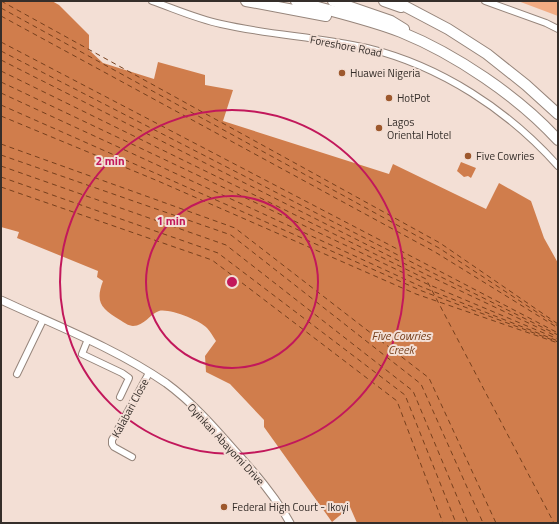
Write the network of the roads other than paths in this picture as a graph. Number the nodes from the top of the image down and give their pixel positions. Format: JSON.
{"nodes":[{"id":1,"x":152,"y":1,"type":"edge"},
{"id":2,"x":246,"y":1,"type":"edge"},
{"id":3,"x":296,"y":1,"type":"edge"},
{"id":4,"x":334,"y":1,"type":"edge"},
{"id":5,"x":384,"y":1,"type":"edge"},
{"id":6,"x":395,"y":1,"type":"edge"},
{"id":7,"x":406,"y":1,"type":"edge"},
{"id":8,"x":485,"y":1,"type":"edge"},
{"id":9,"x":427,"y":17,"type":"junction"},
{"id":10,"x":382,"y":26,"type":"junction"},
{"id":11,"x":558,"y":29,"type":"edge"},
{"id":12,"x":441,"y":51,"type":"junction"},
{"id":13,"x":558,"y":114,"type":"edge"},
{"id":14,"x":558,"y":140,"type":"edge"},
{"id":15,"x":558,"y":166,"type":"edge"},
{"id":16,"x":1,"y":300,"type":"edge"},
{"id":17,"x":43,"y":320,"type":"junction"},
{"id":18,"x":88,"y":339,"type":"junction"},
{"id":19,"x":149,"y":373,"type":"junction"},
{"id":20,"x":17,"y":374,"type":"dead end"},
{"id":21,"x":120,"y":397,"type":"dead end"},
{"id":22,"x":132,"y":457,"type":"dead end"},
{"id":23,"x":290,"y":523,"type":"edge"}],
"edges":[{"from":1,"to":15,"type":"street","name":"Foreshore Road"},
{"from":2,"to":10,"type":"highway"},
{"from":3,"to":10,"type":"highway"},
{"from":4,"to":12,"type":"highway"},
{"from":5,"to":9,"type":"highway"},
{"from":6,"to":9,"type":"highway"},
{"from":7,"to":9,"type":"highway"},
{"from":8,"to":11,"type":"street"},
{"from":9,"to":13,"type":"highway"},
{"from":10,"to":12,"type":"highway"},
{"from":12,"to":14,"type":"highway"},
{"from":16,"to":17,"type":"street","name":"Oyinkan Abayomi Drive"},
{"from":17,"to":18,"type":"street","name":"Oyinkan Abayomi Drive"},
{"from":17,"to":20,"type":"street"},
{"from":18,"to":19,"type":"street","name":"Oyinkan Abayomi Drive"},
{"from":18,"to":21,"type":"street"},
{"from":19,"to":22,"type":"street","name":"Kalabari Close"},
{"from":19,"to":23,"type":"street","name":"Oyinkan Abayomi Drive"}]}
